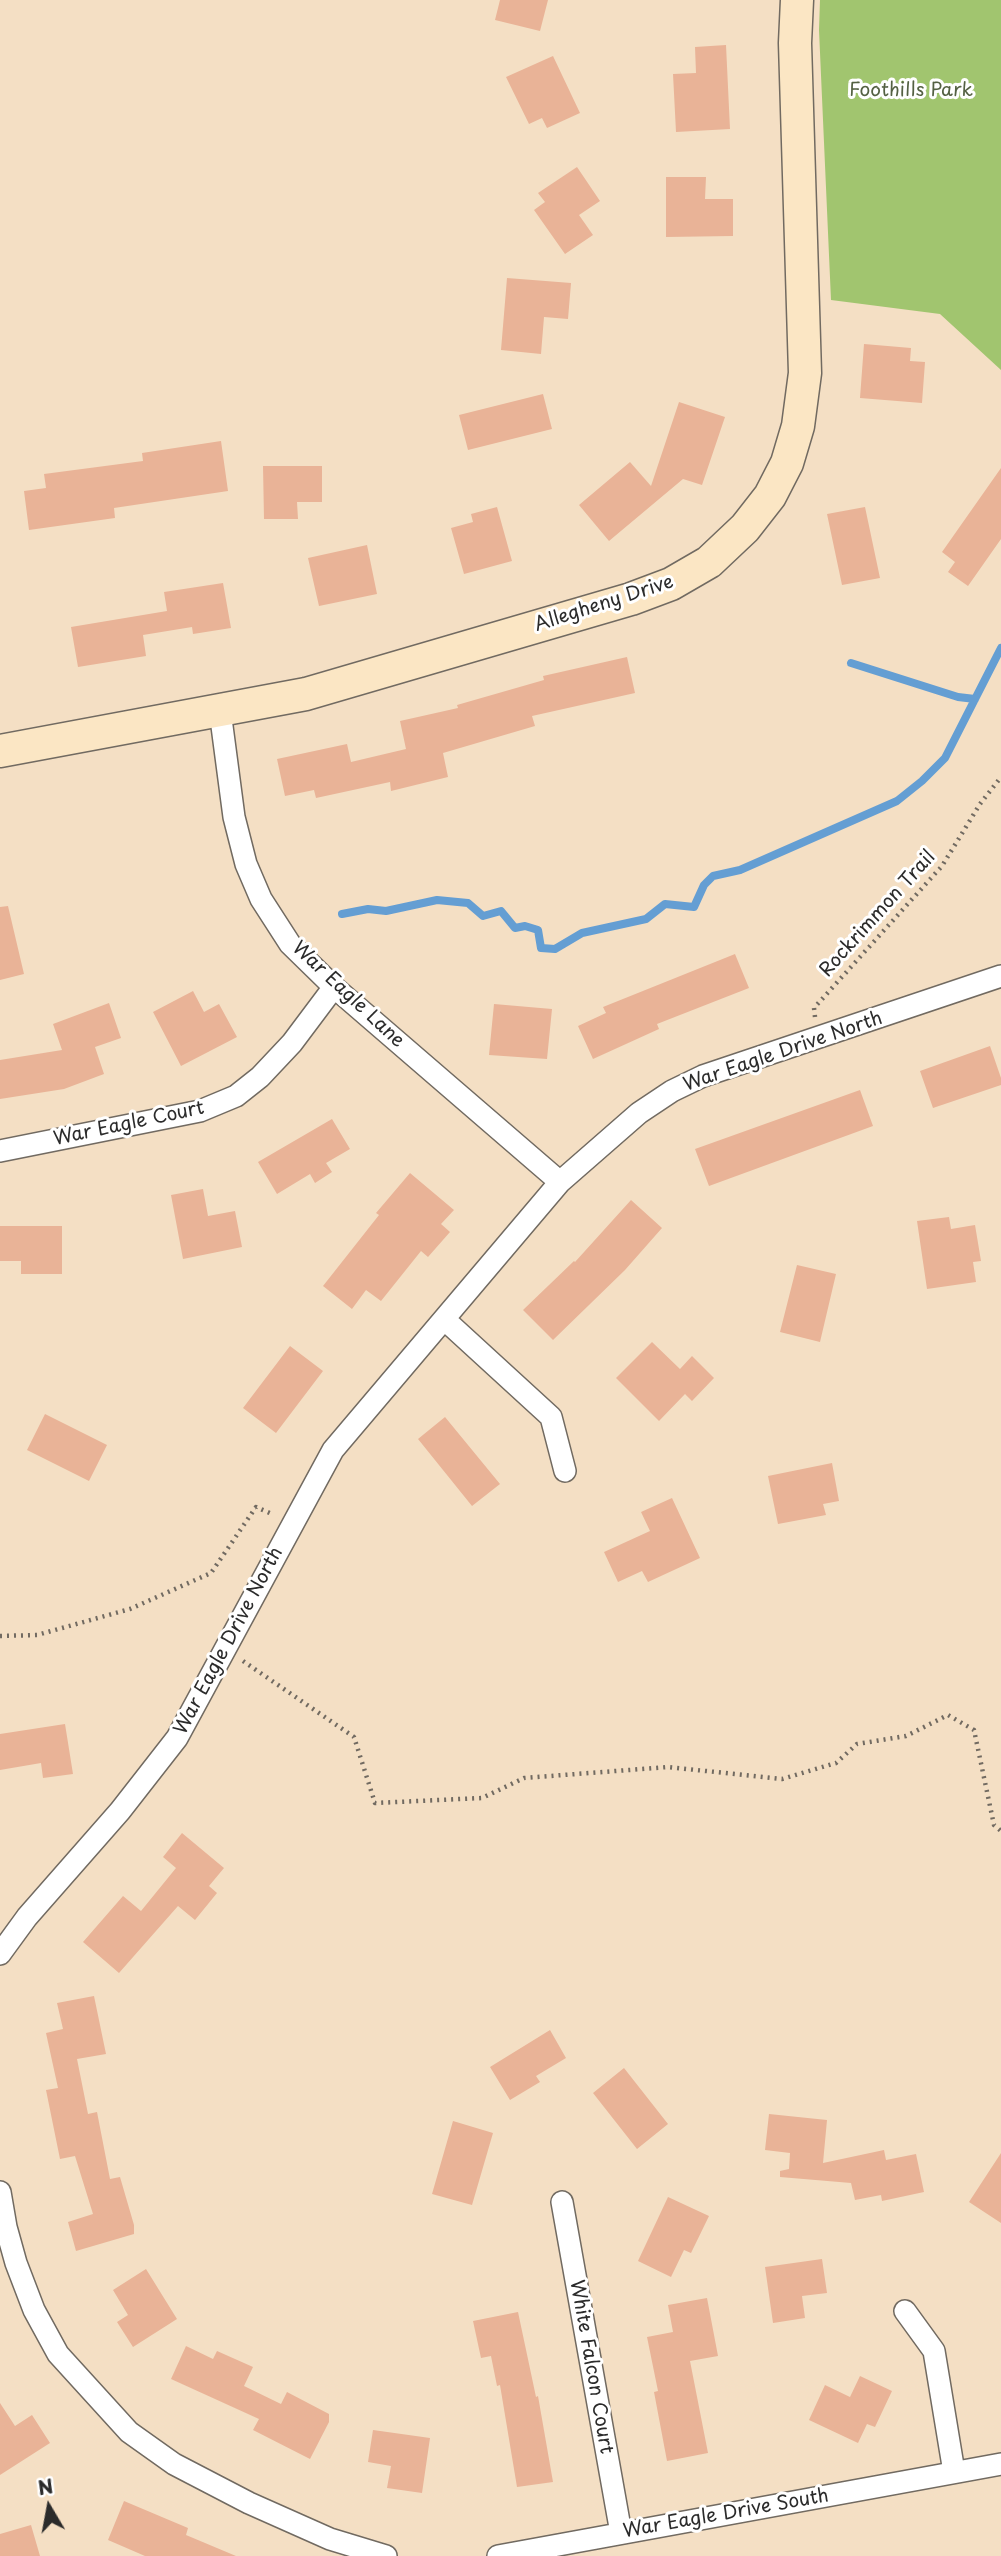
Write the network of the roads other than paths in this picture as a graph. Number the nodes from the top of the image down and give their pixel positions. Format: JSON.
{"nodes":[{"id":1,"x":797,"y":0,"type":"edge"},
{"id":2,"x":220,"y":711,"type":"junction"},
{"id":3,"x":0,"y":751,"type":"edge"},
{"id":4,"x":1001,"y":976,"type":"edge"},
{"id":5,"x":334,"y":987,"type":"junction"},
{"id":6,"x":0,"y":1151,"type":"edge"},
{"id":7,"x":560,"y":1182,"type":"junction"},
{"id":8,"x":444,"y":1319,"type":"junction"},
{"id":9,"x":565,"y":1471,"type":"dead end"},
{"id":10,"x":0,"y":1954,"type":"edge"},
{"id":11,"x":0,"y":2192,"type":"edge"},
{"id":12,"x":562,"y":2202,"type":"dead end"},
{"id":13,"x":905,"y":2311,"type":"dead end"},
{"id":14,"x":1001,"y":2464,"type":"edge"},
{"id":15,"x":954,"y":2472,"type":"junction"},
{"id":16,"x":621,"y":2533,"type":"junction"},
{"id":17,"x":384,"y":2556,"type":"edge"},
{"id":18,"x":498,"y":2556,"type":"edge"}],
"edges":[{"from":1,"to":2,"type":"street","name":"Allegheny Drive"},
{"from":2,"to":3,"type":"street","name":"Allegheny Drive"},
{"from":2,"to":5,"type":"street","name":"War Eagle Lane"},
{"from":4,"to":7,"type":"street","name":"War Eagle Drive North"},
{"from":5,"to":6,"type":"street","name":"War Eagle Court"},
{"from":5,"to":7,"type":"street","name":"War Eagle Lane"},
{"from":7,"to":8,"type":"street","name":"War Eagle Drive North"},
{"from":8,"to":9,"type":"street"},
{"from":8,"to":10,"type":"street","name":"War Eagle Drive North"},
{"from":11,"to":17,"type":"street"},
{"from":12,"to":16,"type":"street","name":"White Falcon Court"},
{"from":13,"to":15,"type":"street"},
{"from":14,"to":15,"type":"street","name":"War Eagle Drive South"},
{"from":15,"to":16,"type":"street","name":"War Eagle Drive South"},
{"from":16,"to":18,"type":"street","name":"War Eagle Drive South"}]}
